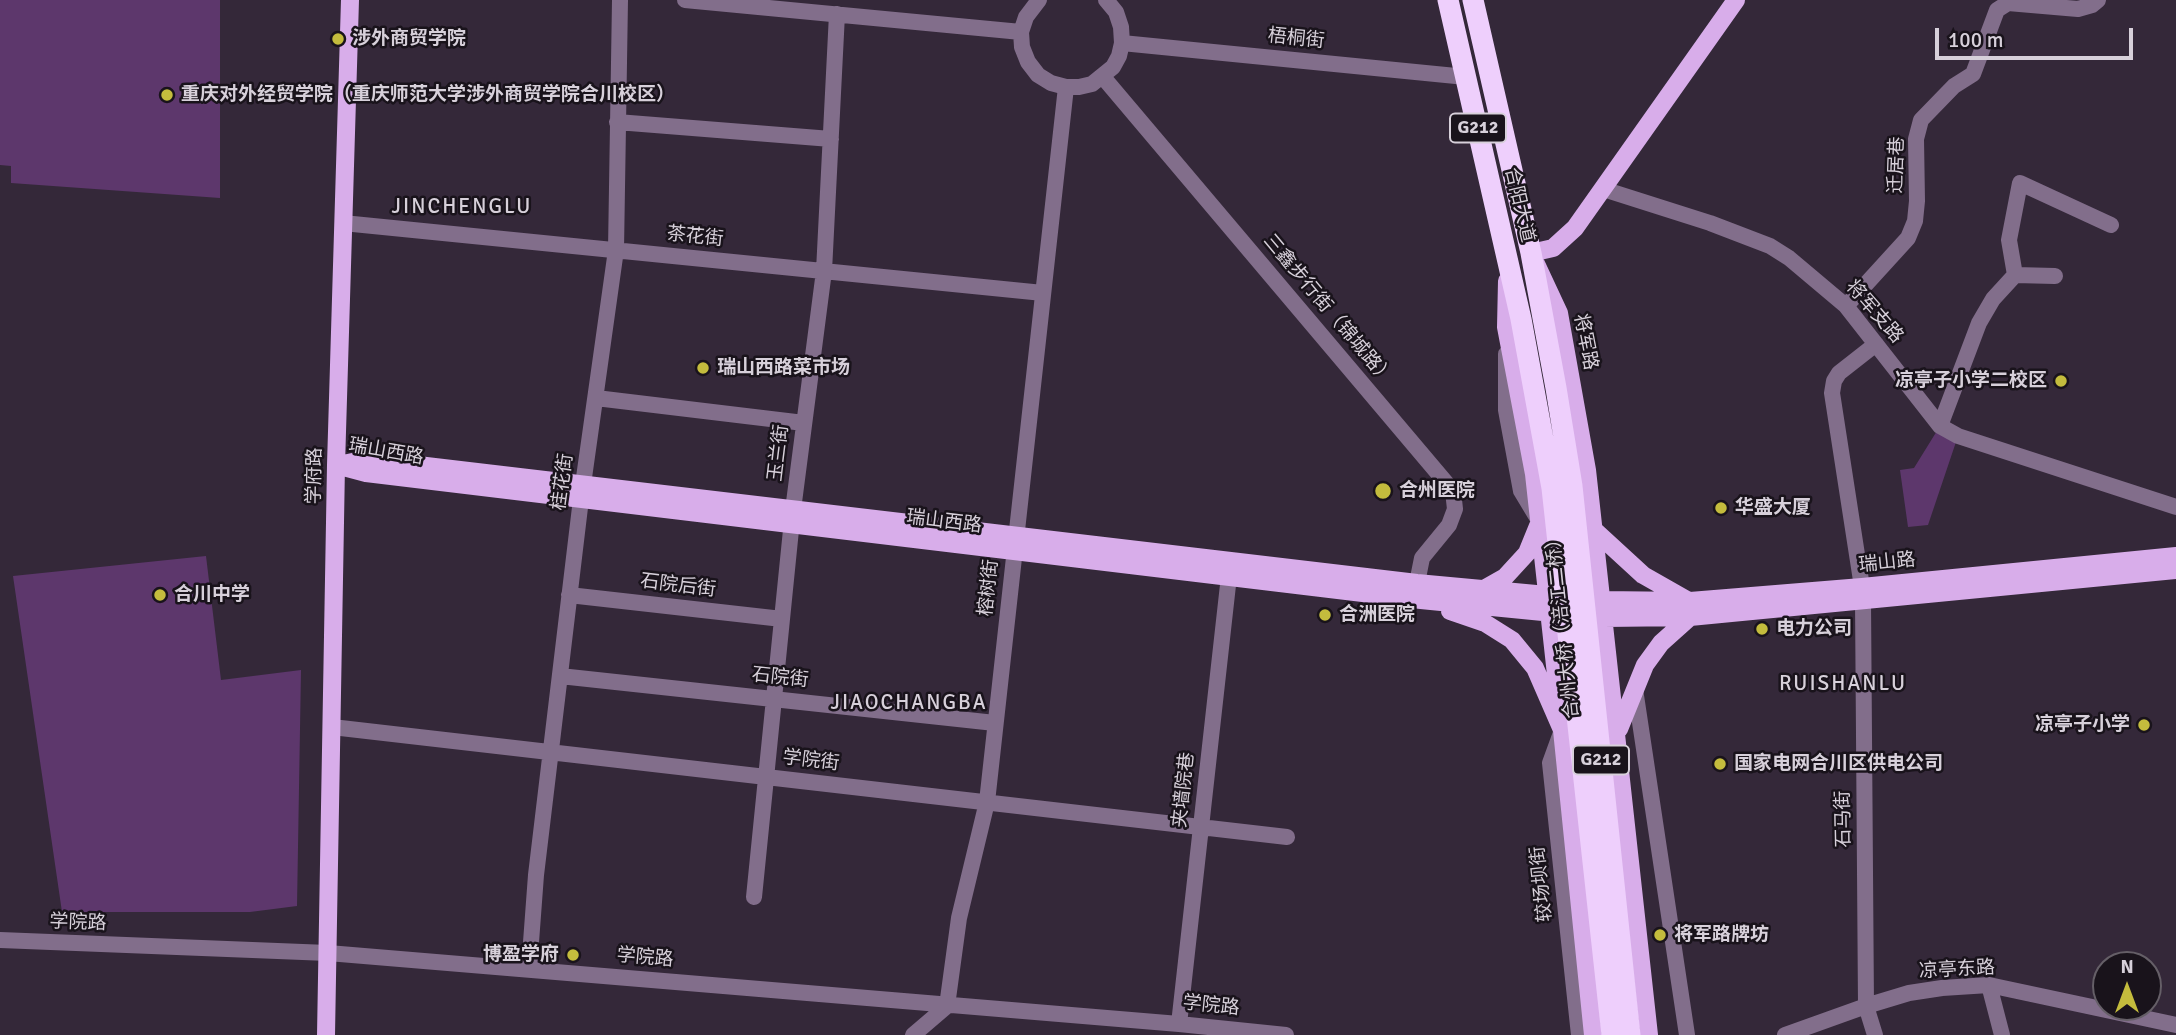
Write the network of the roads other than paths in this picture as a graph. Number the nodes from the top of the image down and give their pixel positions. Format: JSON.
{"nodes":[{"id":1,"x":350,"y":0,"type":"edge"},
{"id":2,"x":620,"y":0,"type":"edge"},
{"id":3,"x":685,"y":0,"type":"edge"},
{"id":4,"x":870,"y":0,"type":"edge"},
{"id":5,"x":1039,"y":0,"type":"edge"},
{"id":6,"x":1106,"y":0,"type":"edge"},
{"id":7,"x":1448,"y":0,"type":"edge"},
{"id":8,"x":1473,"y":0,"type":"edge"},
{"id":9,"x":1735,"y":0,"type":"edge"},
{"id":10,"x":2098,"y":0,"type":"edge"},
{"id":11,"x":837,"y":14,"type":"junction"},
{"id":12,"x":869,"y":18,"type":"junction"},
{"id":13,"x":1021,"y":32,"type":"junction"},
{"id":14,"x":1122,"y":43,"type":"junction"},
{"id":15,"x":1103,"y":77,"type":"junction"},
{"id":16,"x":1466,"y":77,"type":"junction"},
{"id":17,"x":1066,"y":88,"type":"junction"},
{"id":18,"x":617,"y":122,"type":"junction"},
{"id":19,"x":831,"y":139,"type":"junction"},
{"id":20,"x":1603,"y":189,"type":"junction"},
{"id":21,"x":343,"y":223,"type":"junction"},
{"id":22,"x":2111,"y":225,"type":"dead end"},
{"id":23,"x":616,"y":250,"type":"junction"},
{"id":24,"x":1531,"y":253,"type":"junction"},
{"id":25,"x":1507,"y":257,"type":"junction"},
{"id":26,"x":824,"y":271,"type":"junction"},
{"id":27,"x":2015,"y":275,"type":"junction"},
{"id":28,"x":2055,"y":276,"type":"dead end"},
{"id":29,"x":1043,"y":293,"type":"junction"},
{"id":30,"x":1846,"y":306,"type":"junction"},
{"id":31,"x":1876,"y":344,"type":"junction"},
{"id":32,"x":596,"y":398,"type":"junction"},
{"id":33,"x":804,"y":423,"type":"junction"},
{"id":34,"x":1940,"y":426,"type":"junction"},
{"id":35,"x":336,"y":465,"type":"junction"},
{"id":36,"x":1562,"y":487,"type":"junction"},
{"id":37,"x":2176,"y":488,"type":"edge"},
{"id":38,"x":582,"y":492,"type":"junction"},
{"id":39,"x":2173,"y":505,"type":"edge"},
{"id":40,"x":792,"y":517,"type":"junction"},
{"id":41,"x":1539,"y":522,"type":"junction"},
{"id":42,"x":1594,"y":530,"type":"junction"},
{"id":43,"x":1015,"y":544,"type":"junction"},
{"id":44,"x":2176,"y":556,"type":"edge"},
{"id":45,"x":1230,"y":569,"type":"junction"},
{"id":46,"x":2176,"y":570,"type":"edge"},
{"id":47,"x":1482,"y":590,"type":"junction"},
{"id":48,"x":1419,"y":592,"type":"junction"},
{"id":49,"x":1863,"y":594,"type":"junction"},
{"id":50,"x":569,"y":595,"type":"junction"},
{"id":51,"x":1547,"y":595,"type":"junction"},
{"id":52,"x":1603,"y":609,"type":"junction"},
{"id":53,"x":1690,"y":609,"type":"junction"},
{"id":54,"x":1549,"y":614,"type":"junction"},
{"id":55,"x":782,"y":619,"type":"junction"},
{"id":56,"x":560,"y":676,"type":"junction"},
{"id":57,"x":1635,"y":689,"type":"junction"},
{"id":58,"x":774,"y":698,"type":"junction"},
{"id":59,"x":995,"y":723,"type":"junction"},
{"id":60,"x":332,"y":727,"type":"junction"},
{"id":61,"x":1562,"y":730,"type":"junction"},
{"id":62,"x":1617,"y":732,"type":"junction"},
{"id":63,"x":552,"y":752,"type":"junction"},
{"id":64,"x":766,"y":777,"type":"junction"},
{"id":65,"x":987,"y":802,"type":"junction"},
{"id":66,"x":1201,"y":828,"type":"junction"},
{"id":67,"x":1287,"y":837,"type":"dead end"},
{"id":68,"x":754,"y":897,"type":"dead end"},
{"id":69,"x":0,"y":940,"type":"edge"},
{"id":70,"x":328,"y":953,"type":"junction"},
{"id":71,"x":529,"y":969,"type":"junction"},
{"id":72,"x":1989,"y":985,"type":"junction"},
{"id":73,"x":947,"y":1006,"type":"junction"},
{"id":74,"x":1866,"y":1006,"type":"junction"},
{"id":75,"x":1099,"y":1017,"type":"junction"},
{"id":76,"x":1179,"y":1024,"type":"junction"},
{"id":77,"x":2176,"y":1025,"type":"edge"},
{"id":78,"x":1225,"y":1032,"type":"edge"},
{"id":79,"x":326,"y":1035,"type":"edge"},
{"id":80,"x":914,"y":1035,"type":"edge"},
{"id":81,"x":1098,"y":1035,"type":"edge"},
{"id":82,"x":1286,"y":1035,"type":"edge"},
{"id":83,"x":1579,"y":1035,"type":"edge"},
{"id":84,"x":1593,"y":1035,"type":"edge"},
{"id":85,"x":1612,"y":1035,"type":"edge"},
{"id":86,"x":1630,"y":1035,"type":"edge"},
{"id":87,"x":1649,"y":1035,"type":"edge"},
{"id":88,"x":1687,"y":1035,"type":"edge"},
{"id":89,"x":1784,"y":1035,"type":"edge"},
{"id":90,"x":1875,"y":1035,"type":"edge"},
{"id":91,"x":2002,"y":1035,"type":"edge"}],
"edges":[{"from":1,"to":21,"type":"main road","name":"学府路"},
{"from":2,"to":18,"type":"street","name":"桂花街"},
{"from":3,"to":11,"type":"street"},
{"from":4,"to":12,"type":"street"},
{"from":5,"to":13,"type":"street"},
{"from":6,"to":14,"type":"street"},
{"from":7,"to":16,"type":"highway","name":"合阳大道","number":"G212"},
{"from":8,"to":24,"type":"highway","name":"合阳大道","number":"G212"},
{"from":9,"to":20,"type":"main road"},
{"from":10,"to":30,"type":"street","name":"迁居巷"},
{"from":11,"to":12,"type":"street"},
{"from":11,"to":19,"type":"street","name":"玉兰街"},
{"from":12,"to":13,"type":"street"},
{"from":13,"to":17,"type":"street"},
{"from":14,"to":15,"type":"street"},
{"from":14,"to":16,"type":"street","name":"梧桐街"},
{"from":15,"to":17,"type":"street"},
{"from":15,"to":48,"type":"street","name":"三鑫步行街（锦城路）"},
{"from":16,"to":25,"type":"highway","name":"合阳大道","number":"G212"},
{"from":17,"to":29,"type":"street","name":"榕树街"},
{"from":18,"to":19,"type":"street"},
{"from":18,"to":23,"type":"street","name":"桂花街"},
{"from":19,"to":26,"type":"street","name":"玉兰街"},
{"from":20,"to":24,"type":"main road"},
{"from":20,"to":30,"type":"street","name":"将军支路"},
{"from":21,"to":23,"type":"street","name":"茶花街"},
{"from":21,"to":35,"type":"main road","name":"学府路"},
{"from":22,"to":27,"type":"street"},
{"from":23,"to":26,"type":"street","name":"茶花街"},
{"from":23,"to":32,"type":"street","name":"桂花街"},
{"from":24,"to":36,"type":"highway","name":"合州大桥（涪江二桥）","number":"G212"},
{"from":24,"to":42,"type":"main road","name":"将军路"},
{"from":25,"to":36,"type":"highway","name":"合州大桥（涪江二桥）","number":"G212"},
{"from":25,"to":41,"type":"main road"},
{"from":26,"to":29,"type":"street","name":"茶花街"},
{"from":26,"to":33,"type":"street","name":"玉兰街"},
{"from":27,"to":28,"type":"street"},
{"from":27,"to":34,"type":"street"},
{"from":29,"to":43,"type":"street","name":"榕树街"},
{"from":30,"to":31,"type":"street","name":"将军支路"},
{"from":31,"to":34,"type":"street","name":"将军支路"},
{"from":31,"to":49,"type":"street","name":"石马街"},
{"from":32,"to":33,"type":"street"},
{"from":32,"to":38,"type":"street","name":"桂花街"},
{"from":33,"to":40,"type":"street","name":"玉兰街"},
{"from":34,"to":39,"type":"street","name":"将军支路"},
{"from":35,"to":38,"type":"main road","name":"瑞山西路"},
{"from":35,"to":60,"type":"main road","name":"学府路"},
{"from":36,"to":85,"type":"highway","name":"合州大桥（涪江二桥）","number":"G212"},
{"from":36,"to":86,"type":"highway","name":"合州大桥（涪江二桥）","number":"G212"},
{"from":37,"to":39,"type":"street"},
{"from":38,"to":40,"type":"main road","name":"瑞山西路"},
{"from":38,"to":50,"type":"street","name":"桂花街"},
{"from":40,"to":43,"type":"main road","name":"瑞山西路"},
{"from":40,"to":55,"type":"street","name":"玉兰街"},
{"from":41,"to":47,"type":"main road"},
{"from":41,"to":51,"type":"main road"},
{"from":42,"to":52,"type":"main road","name":"将军路"},
{"from":42,"to":53,"type":"main road"},
{"from":43,"to":45,"type":"main road","name":"瑞山西路"},
{"from":43,"to":59,"type":"street","name":"榕树街"},
{"from":44,"to":49,"type":"main road","name":"瑞山路"},
{"from":45,"to":48,"type":"main road","name":"瑞山西路"},
{"from":45,"to":66,"type":"street","name":"夹墙院巷"},
{"from":46,"to":49,"type":"main road","name":"瑞山路"},
{"from":47,"to":48,"type":"main road","name":"瑞山西路"},
{"from":47,"to":51,"type":"main road","name":"瑞山西路"},
{"from":48,"to":54,"type":"main road","name":"瑞山西路"},
{"from":48,"to":61,"type":"main road"},
{"from":49,"to":53,"type":"main road","name":"瑞山路"},
{"from":49,"to":74,"type":"street","name":"石马街"},
{"from":50,"to":55,"type":"street","name":"石院后街"},
{"from":50,"to":56,"type":"street","name":"桂花街"},
{"from":51,"to":52,"type":"main road","name":"瑞山西路"},
{"from":51,"to":54,"type":"main road"},
{"from":52,"to":53,"type":"main road","name":"瑞山路"},
{"from":52,"to":54,"type":"main road","name":"瑞山西路"},
{"from":52,"to":62,"type":"main road","name":"将军路"},
{"from":53,"to":57,"type":"main road"},
{"from":54,"to":61,"type":"main road"},
{"from":55,"to":58,"type":"street","name":"玉兰街"},
{"from":56,"to":58,"type":"street","name":"石院街"},
{"from":56,"to":63,"type":"street","name":"桂花街"},
{"from":57,"to":62,"type":"main road"},
{"from":57,"to":88,"type":"street"},
{"from":58,"to":59,"type":"street","name":"石院街"},
{"from":58,"to":64,"type":"street","name":"玉兰街"},
{"from":59,"to":65,"type":"street","name":"榕树街"},
{"from":60,"to":63,"type":"street","name":"学院街"},
{"from":60,"to":70,"type":"main road","name":"学府路"},
{"from":61,"to":83,"type":"street","name":"较场坝街"},
{"from":61,"to":84,"type":"main road"},
{"from":62,"to":87,"type":"main road","name":"将军路"},
{"from":63,"to":64,"type":"street","name":"学院街"},
{"from":63,"to":71,"type":"street","name":"桂花街"},
{"from":64,"to":65,"type":"street","name":"学院街"},
{"from":64,"to":68,"type":"street","name":"玉兰街"},
{"from":65,"to":66,"type":"street","name":"学院街"},
{"from":65,"to":73,"type":"street","name":"榕树街"},
{"from":66,"to":67,"type":"street","name":"学院街"},
{"from":66,"to":76,"type":"street","name":"夹墙院巷"},
{"from":69,"to":70,"type":"street","name":"学院路"},
{"from":70,"to":71,"type":"street","name":"学院路"},
{"from":70,"to":79,"type":"main road","name":"学府路"},
{"from":71,"to":73,"type":"street","name":"学院路"},
{"from":72,"to":74,"type":"street","name":"凉亭东路"},
{"from":72,"to":77,"type":"street","name":"凉亭东路"},
{"from":72,"to":91,"type":"street"},
{"from":73,"to":75,"type":"street","name":"学院路"},
{"from":73,"to":80,"type":"street"},
{"from":74,"to":89,"type":"street","name":"凉亭东路"},
{"from":74,"to":90,"type":"street","name":"石马街"},
{"from":75,"to":76,"type":"street","name":"学院路"},
{"from":75,"to":81,"type":"street"},
{"from":76,"to":78,"type":"street","name":"学院路"},
{"from":78,"to":82,"type":"street","name":"学院路"}]}
